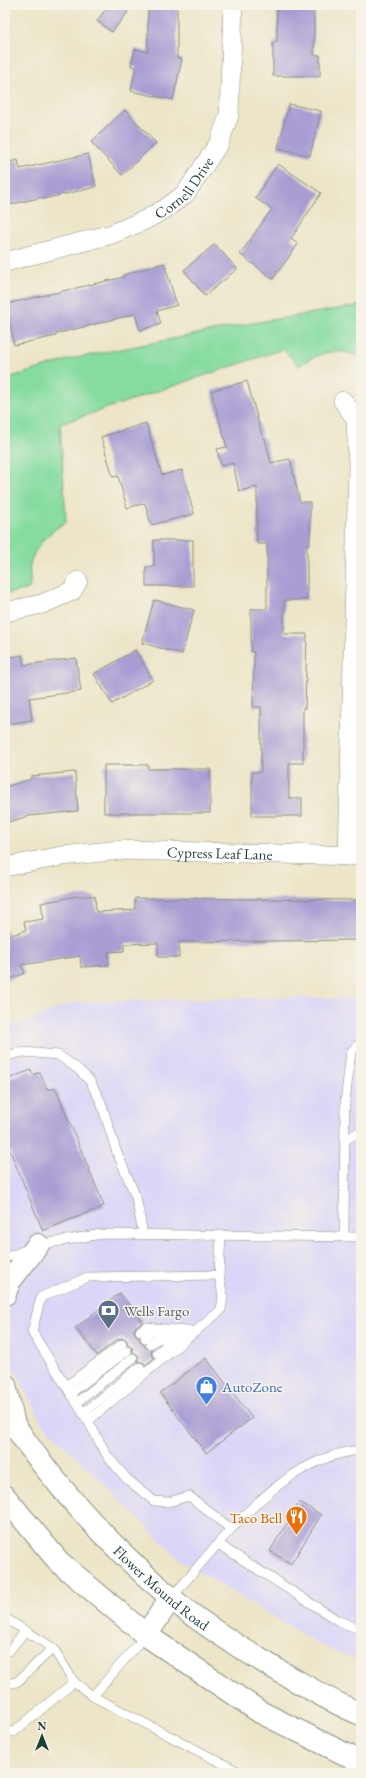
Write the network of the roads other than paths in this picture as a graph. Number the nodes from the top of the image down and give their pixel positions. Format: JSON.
{"nodes":[{"id":1,"x":233,"y":5,"type":"edge"},
{"id":2,"x":5,"y":262,"type":"edge"},
{"id":3,"x":343,"y":401,"type":"dead end"},
{"id":4,"x":78,"y":581,"type":"dead end"},
{"id":5,"x":5,"y":612,"type":"edge"},
{"id":6,"x":355,"y":856,"type":"edge"},
{"id":7,"x":5,"y":867,"type":"edge"},
{"id":8,"x":361,"y":1042,"type":"edge"},
{"id":9,"x":5,"y":1056,"type":"edge"},
{"id":10,"x":361,"y":1132,"type":"edge"},
{"id":11,"x":345,"y":1140,"type":"junction"},
{"id":12,"x":143,"y":1234,"type":"junction"},
{"id":13,"x":220,"y":1235,"type":"junction"},
{"id":14,"x":344,"y":1236,"type":"junction"},
{"id":15,"x":361,"y":1237,"type":"edge"},
{"id":16,"x":38,"y":1245,"type":"junction"},
{"id":17,"x":5,"y":1258,"type":"edge"},
{"id":18,"x":219,"y":1275,"type":"junction"},
{"id":19,"x":5,"y":1294,"type":"edge"},
{"id":20,"x":191,"y":1335,"type":"junction"},
{"id":21,"x":157,"y":1353,"type":"dead end"},
{"id":22,"x":140,"y":1367,"type":"dead end"},
{"id":23,"x":5,"y":1385,"type":"edge"},
{"id":24,"x":68,"y":1389,"type":"junction"},
{"id":25,"x":77,"y":1402,"type":"junction"},
{"id":26,"x":86,"y":1417,"type":"junction"},
{"id":27,"x":9,"y":1418,"type":"edge"},
{"id":28,"x":361,"y":1450,"type":"edge"},
{"id":29,"x":5,"y":1497,"type":"edge"},
{"id":30,"x":231,"y":1529,"type":"junction"},
{"id":31,"x":218,"y":1544,"type":"junction"},
{"id":32,"x":171,"y":1598,"type":"junction"},
{"id":33,"x":5,"y":1618,"type":"edge"},
{"id":34,"x":361,"y":1630,"type":"edge"},
{"id":35,"x":25,"y":1631,"type":"junction"},
{"id":36,"x":146,"y":1635,"type":"junction"},
{"id":37,"x":53,"y":1648,"type":"junction"},
{"id":38,"x":5,"y":1651,"type":"edge"},
{"id":39,"x":74,"y":1682,"type":"junction"},
{"id":40,"x":5,"y":1684,"type":"edge"},
{"id":41,"x":93,"y":1696,"type":"junction"},
{"id":42,"x":361,"y":1714,"type":"edge"},
{"id":43,"x":5,"y":1731,"type":"edge"},
{"id":44,"x":361,"y":1762,"type":"edge"},
{"id":45,"x":241,"y":1773,"type":"edge"}],
"edges":[{"from":1,"to":2,"type":"street","name":"Cornell Drive"},
{"from":3,"to":6,"type":"street"},
{"from":4,"to":5,"type":"street"},
{"from":6,"to":7,"type":"street","name":"Cypress Leaf Lane"},
{"from":8,"to":11,"type":"lane"},
{"from":9,"to":12,"type":"lane"},
{"from":10,"to":11,"type":"lane"},
{"from":11,"to":14,"type":"lane"},
{"from":12,"to":13,"type":"lane"},
{"from":12,"to":16,"type":"lane"},
{"from":13,"to":14,"type":"lane"},
{"from":13,"to":18,"type":"lane"},
{"from":14,"to":15,"type":"lane"},
{"from":16,"to":17,"type":"lane"},
{"from":16,"to":19,"type":"main road"},
{"from":18,"to":20,"type":"lane"},
{"from":18,"to":24,"type":"lane"},
{"from":20,"to":20,"type":"lane"},
{"from":20,"to":21,"type":"lane"},
{"from":20,"to":26,"type":"lane"},
{"from":22,"to":26,"type":"lane"},
{"from":23,"to":27,"type":"main road"},
{"from":24,"to":25,"type":"lane"},
{"from":24,"to":25,"type":"lane"},
{"from":25,"to":26,"type":"lane"},
{"from":26,"to":30,"type":"lane"},
{"from":27,"to":32,"type":"main road","name":"Flower Mound Road"},
{"from":28,"to":30,"type":"lane"},
{"from":29,"to":36,"type":"main road"},
{"from":30,"to":31,"type":"lane"},
{"from":31,"to":32,"type":"lane"},
{"from":31,"to":34,"type":"lane"},
{"from":32,"to":36,"type":"main road"},
{"from":32,"to":42,"type":"main road","name":"Flower Mound Road"},
{"from":33,"to":35,"type":"lane"},
{"from":35,"to":37,"type":"lane"},
{"from":35,"to":38,"type":"lane"},
{"from":36,"to":41,"type":"lane"},
{"from":36,"to":44,"type":"main road"},
{"from":37,"to":39,"type":"lane"},
{"from":37,"to":40,"type":"lane"},
{"from":39,"to":41,"type":"lane"},
{"from":39,"to":43,"type":"lane"},
{"from":41,"to":45,"type":"lane"}]}
